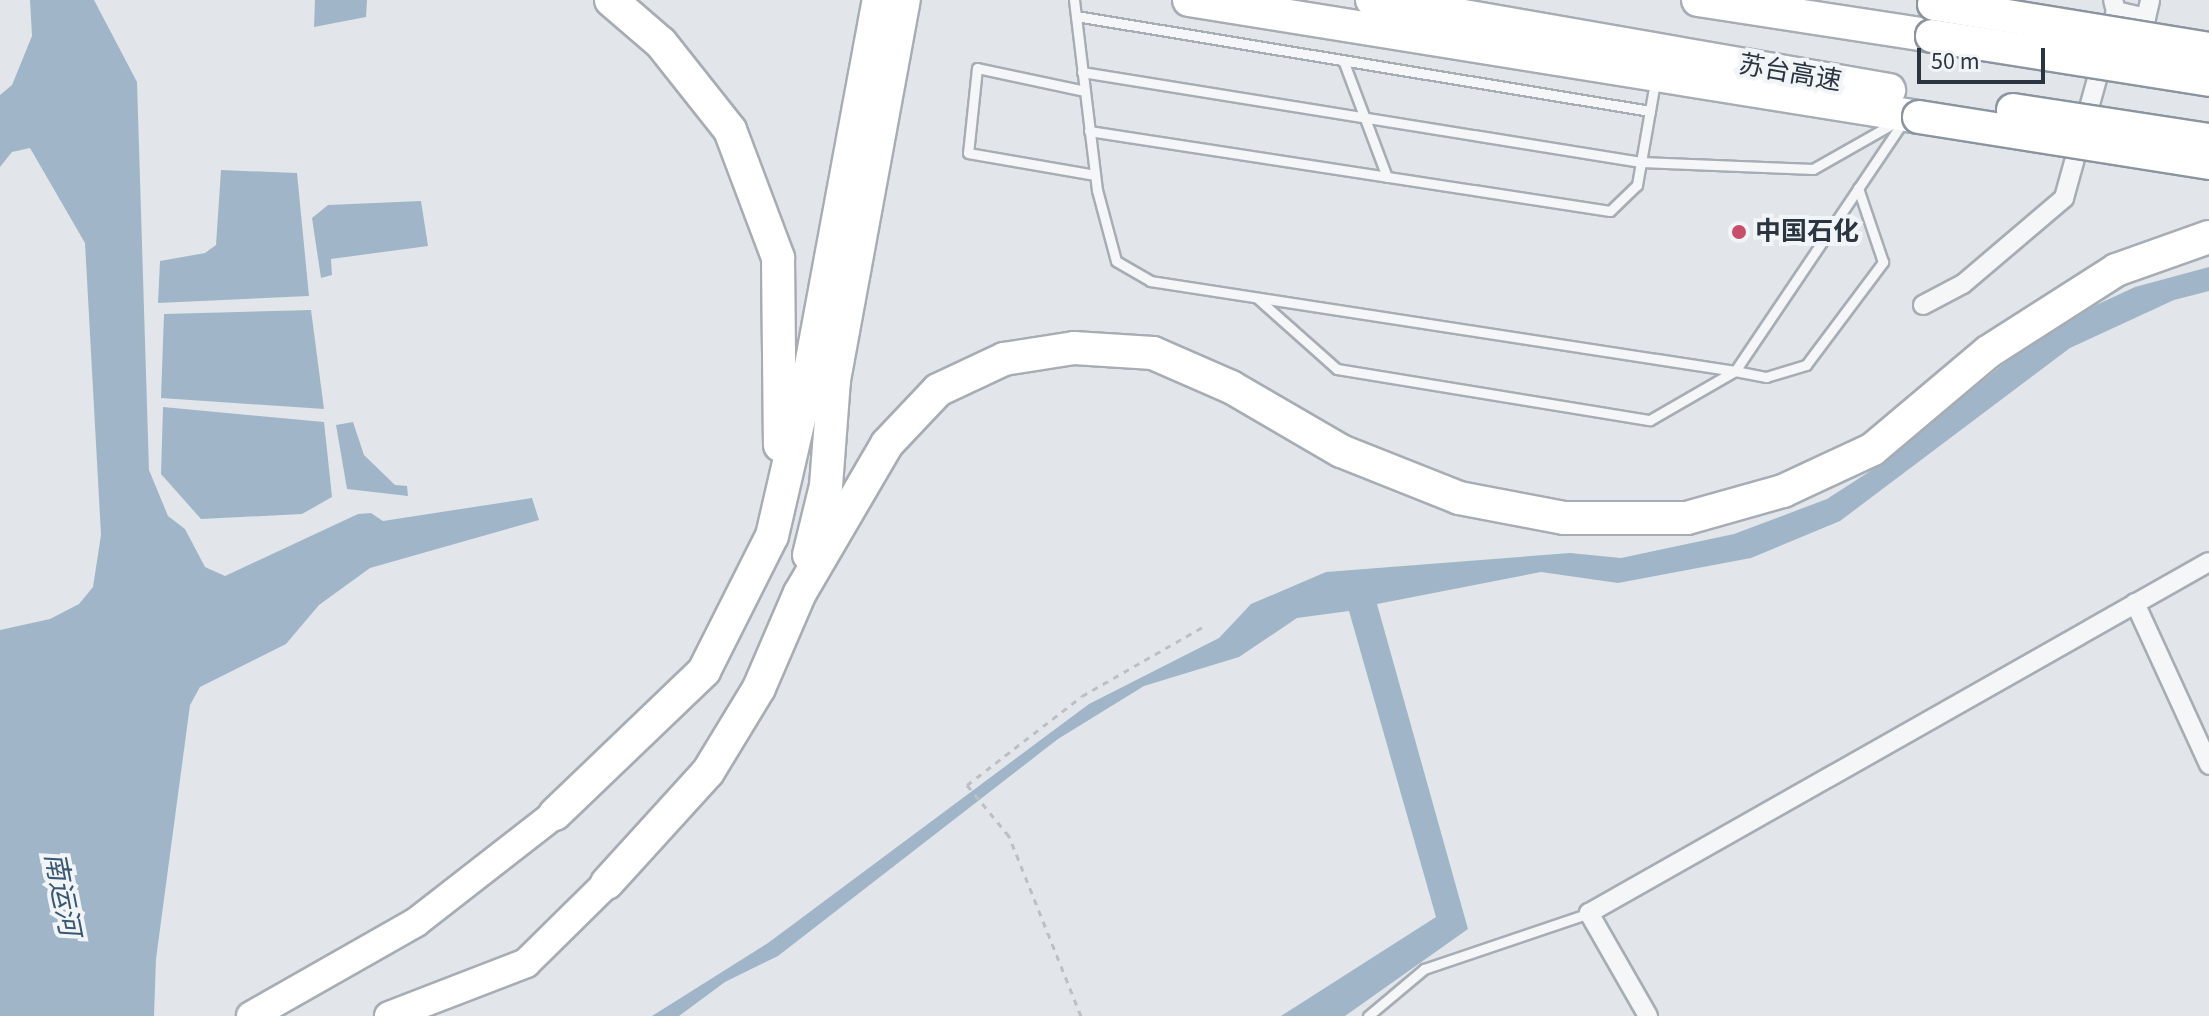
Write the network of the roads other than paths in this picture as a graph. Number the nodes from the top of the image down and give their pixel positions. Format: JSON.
{"nodes":[{"id":1,"x":611,"y":0,"type":"edge"},
{"id":2,"x":879,"y":0,"type":"edge"},
{"id":3,"x":904,"y":0,"type":"edge"},
{"id":4,"x":1074,"y":0,"type":"edge"},
{"id":5,"x":1189,"y":0,"type":"edge"},
{"id":6,"x":1372,"y":0,"type":"edge"},
{"id":7,"x":1698,"y":0,"type":"edge"},
{"id":8,"x":2150,"y":0,"type":"edge"},
{"id":9,"x":1922,"y":2,"type":"edge"},
{"id":10,"x":2115,"y":6,"type":"edge"},
{"id":11,"x":1076,"y":16,"type":"junction"},
{"id":12,"x":2209,"y":49,"type":"edge"},
{"id":13,"x":1343,"y":60,"type":"junction"},
{"id":14,"x":1082,"y":72,"type":"junction"},
{"id":15,"x":1656,"y":75,"type":"junction"},
{"id":16,"x":2209,"y":80,"type":"edge"},
{"id":17,"x":1085,"y":91,"type":"junction"},
{"id":18,"x":1916,"y":109,"type":"junction"},
{"id":19,"x":1650,"y":111,"type":"junction"},
{"id":20,"x":1360,"y":117,"type":"junction"},
{"id":21,"x":1089,"y":131,"type":"junction"},
{"id":22,"x":2209,"y":140,"type":"edge"},
{"id":23,"x":1641,"y":162,"type":"junction"},
{"id":24,"x":2209,"y":163,"type":"edge"},
{"id":25,"x":1095,"y":175,"type":"junction"},
{"id":26,"x":1387,"y":177,"type":"junction"},
{"id":27,"x":1858,"y":188,"type":"junction"},
{"id":28,"x":2209,"y":237,"type":"edge"},
{"id":29,"x":1257,"y":298,"type":"junction"},
{"id":30,"x":1923,"y":305,"type":"dead end"},
{"id":31,"x":1735,"y":371,"type":"junction"},
{"id":32,"x":780,"y":500,"type":"junction"},
{"id":33,"x":2209,"y":562,"type":"edge"},
{"id":34,"x":800,"y":593,"type":"junction"},
{"id":35,"x":2135,"y":603,"type":"junction"},
{"id":36,"x":2209,"y":765,"type":"edge"},
{"id":37,"x":555,"y":814,"type":"joint"},
{"id":38,"x":607,"y":883,"type":"joint"},
{"id":39,"x":1589,"y":913,"type":"junction"},
{"id":40,"x":397,"y":1013,"type":"edge"},
{"id":41,"x":251,"y":1016,"type":"edge"},
{"id":42,"x":1368,"y":1016,"type":"edge"},
{"id":43,"x":1648,"y":1016,"type":"edge"}],
"edges":[{"from":1,"to":32,"type":"highway"},
{"from":2,"to":32,"type":"highway"},
{"from":3,"to":34,"type":"highway"},
{"from":4,"to":11,"type":"lane"},
{"from":5,"to":15,"type":"highway"},
{"from":6,"to":18,"type":"highway","name":"苏台高速"},
{"from":7,"to":16,"type":"highway","bridge":true},
{"from":8,"to":10,"type":"street"},
{"from":9,"to":12,"type":"highway","bridge":true},
{"from":10,"to":30,"type":"street"},
{"from":11,"to":13,"type":"lane"},
{"from":11,"to":14,"type":"lane"},
{"from":13,"to":19,"type":"lane"},
{"from":13,"to":20,"type":"lane"},
{"from":14,"to":17,"type":"lane"},
{"from":14,"to":20,"type":"lane"},
{"from":15,"to":18,"type":"highway"},
{"from":15,"to":19,"type":"lane"},
{"from":17,"to":21,"type":"lane"},
{"from":17,"to":25,"type":"lane"},
{"from":18,"to":22,"type":"highway","name":"苏台高速","bridge":true},
{"from":18,"to":23,"type":"lane"},
{"from":18,"to":24,"type":"highway","bridge":true},
{"from":18,"to":27,"type":"lane"},
{"from":19,"to":23,"type":"lane"},
{"from":20,"to":23,"type":"lane"},
{"from":20,"to":26,"type":"lane"},
{"from":21,"to":25,"type":"lane"},
{"from":21,"to":26,"type":"lane"},
{"from":23,"to":26,"type":"lane"},
{"from":25,"to":29,"type":"lane"},
{"from":27,"to":31,"type":"lane"},
{"from":27,"to":31,"type":"lane"},
{"from":28,"to":34,"type":"highway"},
{"from":29,"to":31,"type":"lane"},
{"from":29,"to":31,"type":"lane"},
{"from":32,"to":37,"type":"highway"},
{"from":33,"to":35,"type":"street"},
{"from":34,"to":38,"type":"highway"},
{"from":35,"to":36,"type":"street"},
{"from":35,"to":39,"type":"street"},
{"from":37,"to":41,"type":"main road"},
{"from":38,"to":40,"type":"main road"},
{"from":39,"to":42,"type":"lane"},
{"from":39,"to":43,"type":"street"}]}
